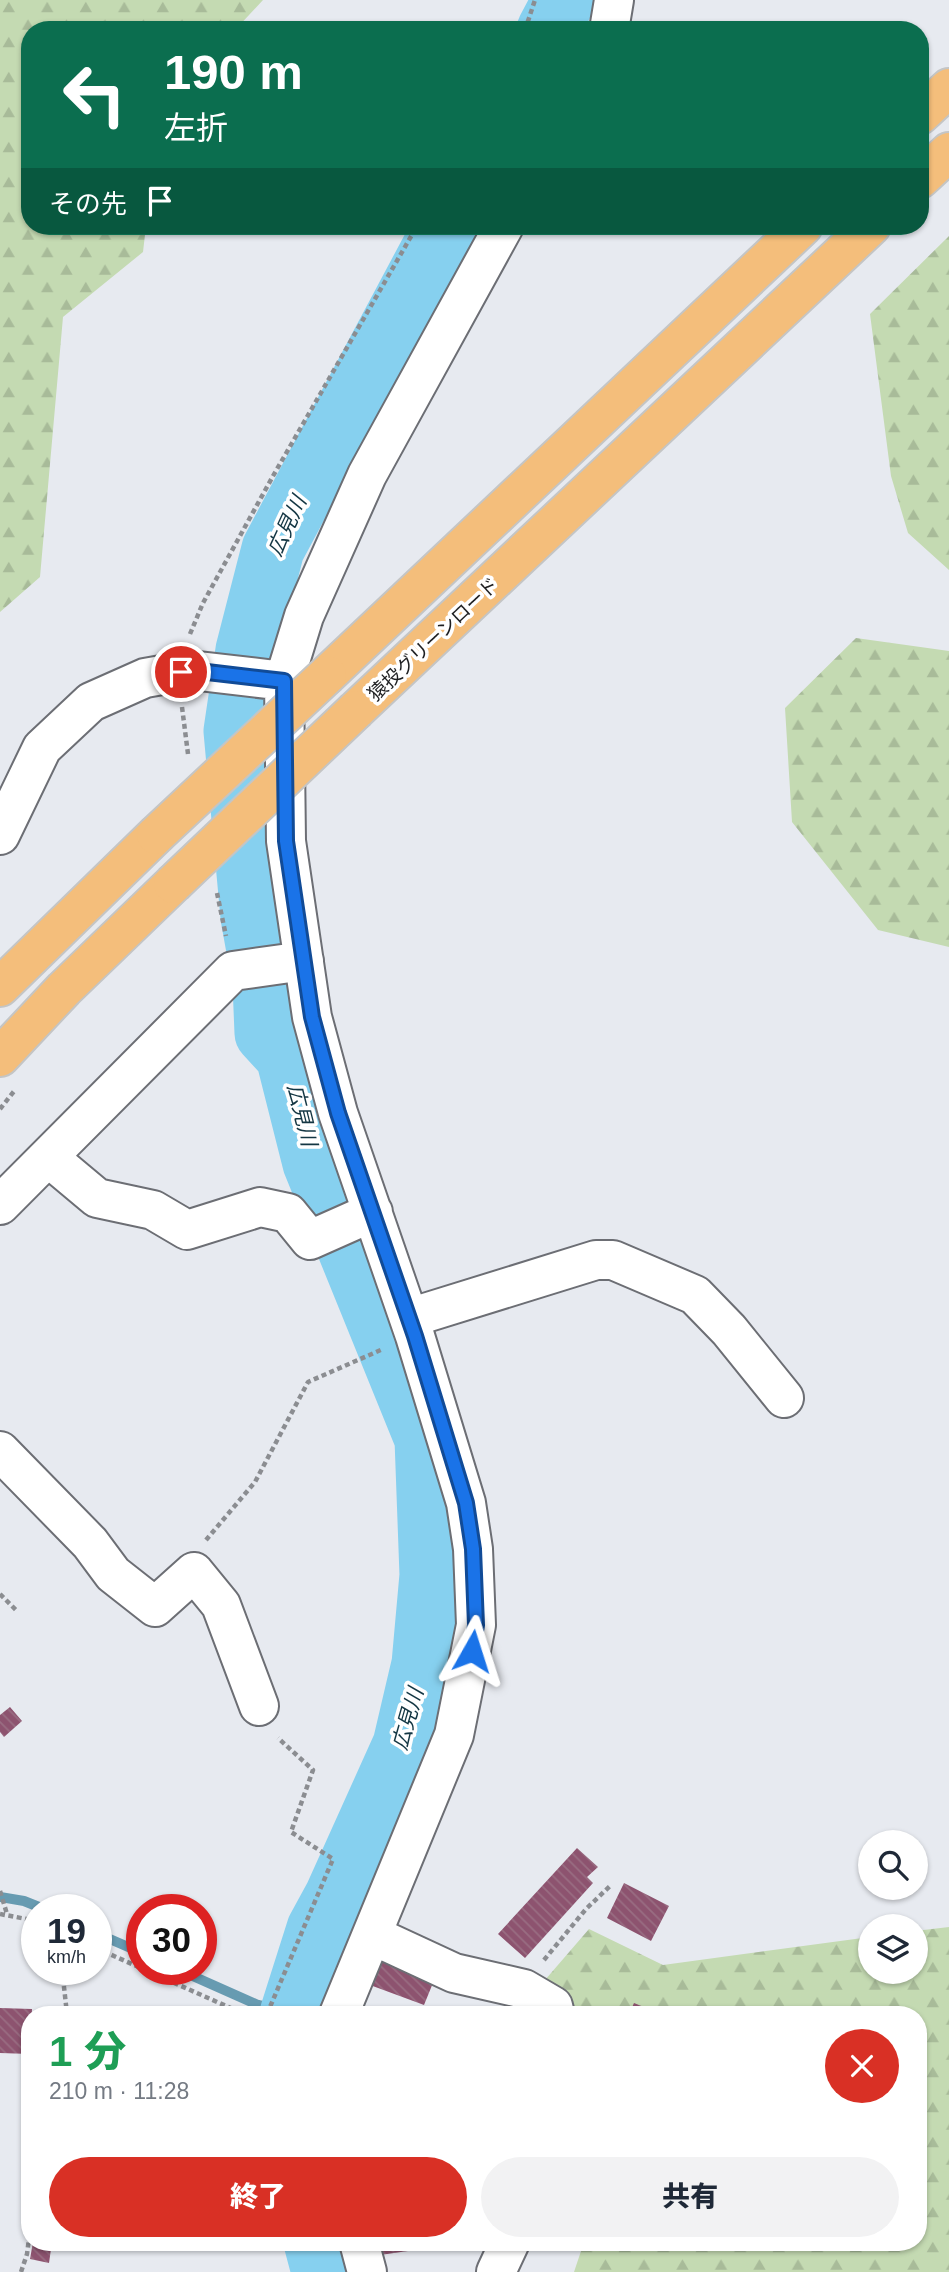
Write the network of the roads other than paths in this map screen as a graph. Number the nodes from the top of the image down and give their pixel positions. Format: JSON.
{"nodes":[{"id":1,"x":614,"y":0,"type":"edge"},
{"id":2,"x":610,"y":21,"type":"edge"},
{"id":3,"x":949,"y":88,"type":"edge"},
{"id":4,"x":929,"y":107,"type":"edge"},
{"id":5,"x":949,"y":152,"type":"edge"},
{"id":6,"x":929,"y":171,"type":"edge"},
{"id":7,"x":499,"y":235,"type":"edge"},
{"id":8,"x":793,"y":235,"type":"edge"},
{"id":9,"x":861,"y":235,"type":"edge"},
{"id":10,"x":273,"y":680,"type":"junction"},
{"id":11,"x":0,"y":835,"type":"edge"},
{"id":12,"x":303,"y":961,"type":"junction"},
{"id":13,"x":0,"y":987,"type":"edge"},
{"id":14,"x":0,"y":1057,"type":"edge"},
{"id":15,"x":48,"y":1157,"type":"junction"},
{"id":16,"x":0,"y":1205,"type":"edge"},
{"id":17,"x":371,"y":1213,"type":"junction"},
{"id":18,"x":412,"y":1327,"type":"junction"},
{"id":19,"x":784,"y":1398,"type":"dead end"},
{"id":20,"x":0,"y":1451,"type":"edge"},
{"id":21,"x":259,"y":1706,"type":"road end"},
{"id":22,"x":372,"y":1935,"type":"junction"},
{"id":23,"x":342,"y":2006,"type":"edge"},
{"id":24,"x":553,"y":2006,"type":"edge"},
{"id":25,"x":361,"y":2251,"type":"edge"},
{"id":26,"x":506,"y":2251,"type":"edge"},
{"id":27,"x":367,"y":2272,"type":"edge"},
{"id":28,"x":496,"y":2272,"type":"edge"}],
"edges":[{"from":1,"to":2,"type":"street"},
{"from":3,"to":4,"type":"main road"},
{"from":5,"to":6,"type":"main road"},
{"from":7,"to":10,"type":"street"},
{"from":8,"to":13,"type":"main road","bridge":true},
{"from":9,"to":14,"type":"main road","name":"猿投グリーンロード","bridge":true},
{"from":10,"to":11,"type":"street"},
{"from":10,"to":12,"type":"street"},
{"from":12,"to":15,"type":"street"},
{"from":12,"to":17,"type":"street"},
{"from":15,"to":16,"type":"street"},
{"from":15,"to":17,"type":"street"},
{"from":17,"to":18,"type":"street"},
{"from":18,"to":19,"type":"street"},
{"from":18,"to":22,"type":"street"},
{"from":20,"to":21,"type":"street"},
{"from":22,"to":23,"type":"street"},
{"from":22,"to":24,"type":"street"},
{"from":25,"to":27,"type":"street"},
{"from":26,"to":28,"type":"street"}]}
